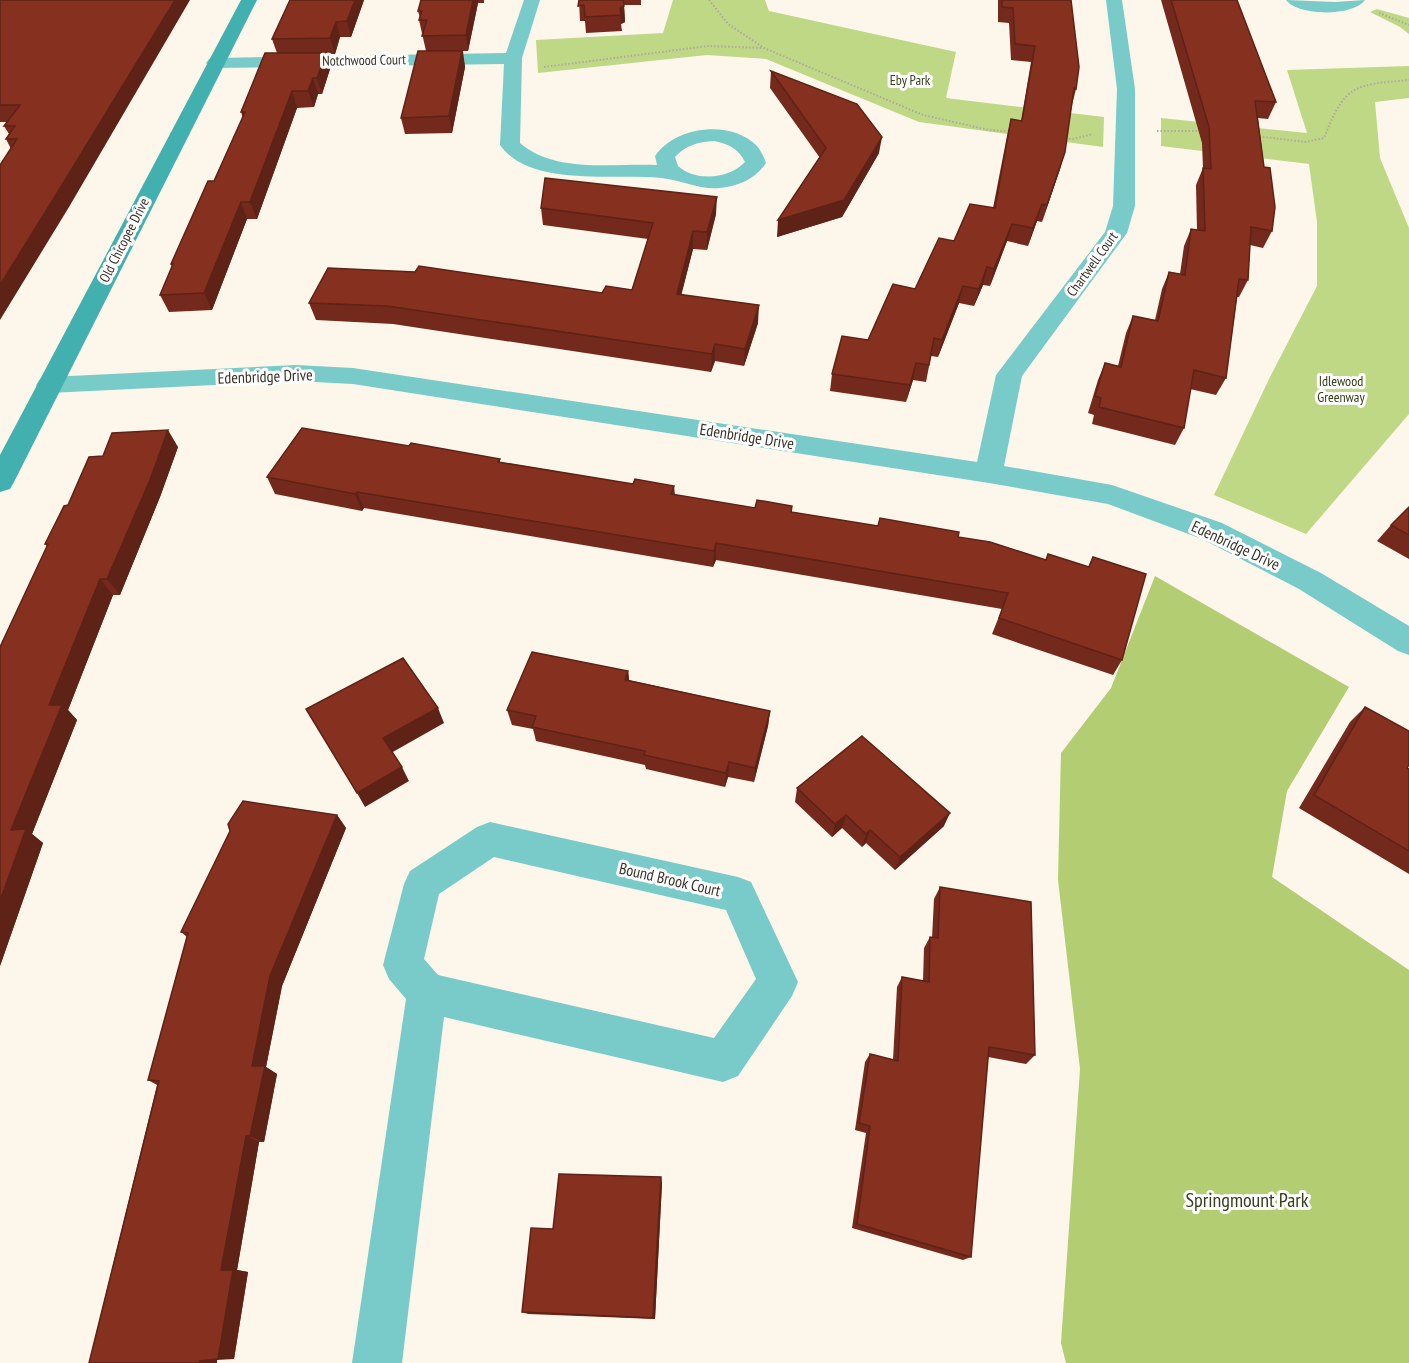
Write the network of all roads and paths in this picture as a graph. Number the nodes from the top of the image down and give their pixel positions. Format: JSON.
{"nodes":[{"id":1,"x":249,"y":0,"type":"edge"},
{"id":2,"x":532,"y":0,"type":"edge"},
{"id":3,"x":709,"y":0,"type":"edge"},
{"id":4,"x":1114,"y":0,"type":"edge"},
{"id":5,"x":1294,"y":0,"type":"edge"},
{"id":6,"x":1357,"y":0,"type":"edge"},
{"id":7,"x":764,"y":48,"type":"junction"},
{"id":8,"x":513,"y":58,"type":"junction"},
{"id":9,"x":215,"y":63,"type":"junction"},
{"id":10,"x":542,"y":67,"type":"dead end"},
{"id":11,"x":1409,"y":80,"type":"edge"},
{"id":12,"x":1151,"y":130,"type":"dead end"},
{"id":13,"x":1207,"y":131,"type":"edge"},
{"id":14,"x":1020,"y":133,"type":"edge"},
{"id":15,"x":1096,"y":134,"type":"dead end"},
{"id":16,"x":1251,"y":136,"type":"edge"},
{"id":17,"x":1062,"y":138,"type":"edge"},
{"id":18,"x":676,"y":175,"type":"dead end"},
{"id":19,"x":49,"y":385,"type":"junction"},
{"id":20,"x":989,"y":473,"type":"junction"},
{"id":21,"x":0,"y":482,"type":"edge"},
{"id":22,"x":1409,"y":642,"type":"edge"},
{"id":23,"x":427,"y":993,"type":"junction"},
{"id":24,"x":377,"y":1363,"type":"edge"}],
"edges":[{"from":1,"to":9,"type":"street","name":"Old Chicopee Drive"},
{"from":2,"to":8,"type":"street"},
{"from":3,"to":7,"type":"path"},
{"from":4,"to":20,"type":"street","name":"Chartwell Court"},
{"from":5,"to":6,"type":"street"},
{"from":7,"to":10,"type":"path"},
{"from":7,"to":14,"type":"path"},
{"from":8,"to":9,"type":"street","name":"Notchwood Court"},
{"from":8,"to":18,"type":"street"},
{"from":9,"to":19,"type":"street","name":"Old Chicopee Drive"},
{"from":11,"to":16,"type":"path"},
{"from":12,"to":13,"type":"path"},
{"from":15,"to":17,"type":"path"},
{"from":19,"to":20,"type":"street","name":"Edenbridge Drive"},
{"from":19,"to":21,"type":"street","name":"Old Chicopee Drive"},
{"from":20,"to":22,"type":"street","name":"Edenbridge Drive"},
{"from":23,"to":23,"type":"street","name":"Bound Brook Court"},
{"from":23,"to":24,"type":"street"}]}
